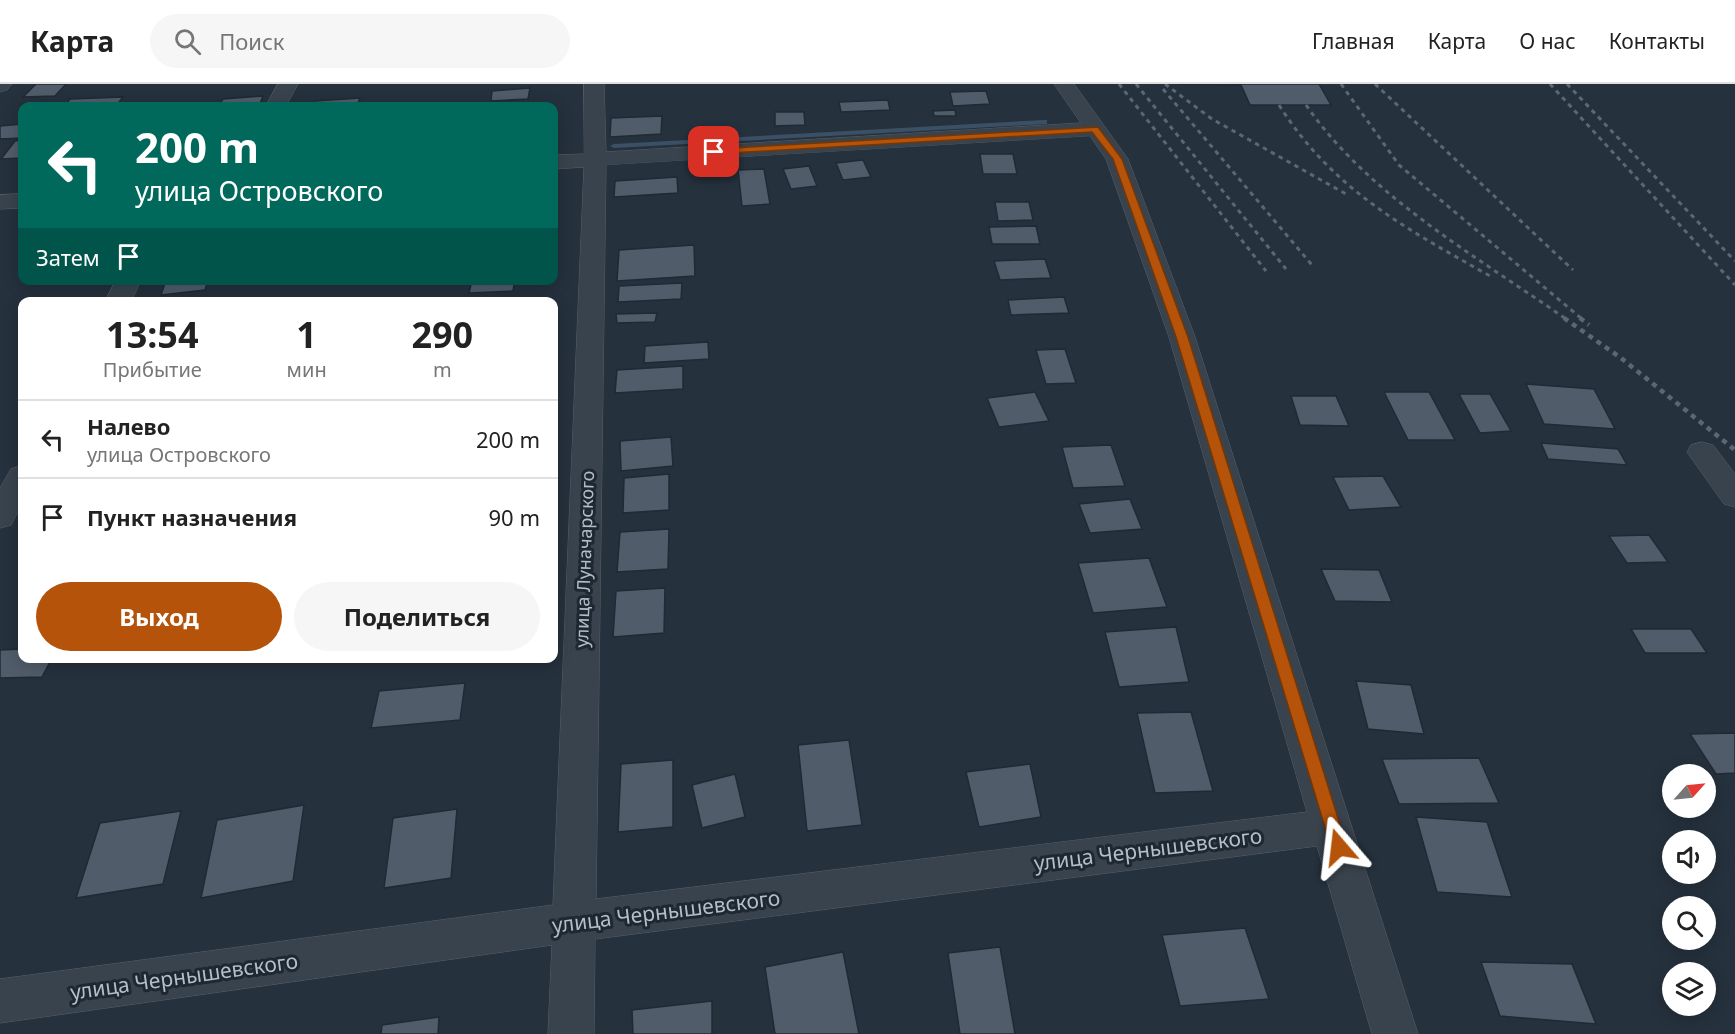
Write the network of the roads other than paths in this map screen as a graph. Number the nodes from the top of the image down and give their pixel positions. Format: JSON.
{"nodes":[{"id":1,"x":288,"y":84,"type":"edge"},
{"id":2,"x":594,"y":84,"type":"edge"},
{"id":3,"x":1064,"y":84,"type":"edge"},
{"id":4,"x":278,"y":102,"type":"edge"},
{"id":5,"x":1095,"y":129,"type":"junction"},
{"id":6,"x":595,"y":159,"type":"junction"},
{"id":7,"x":558,"y":162,"type":"edge"},
{"id":8,"x":18,"y":201,"type":"edge"},
{"id":9,"x":0,"y":202,"type":"edge"},
{"id":10,"x":1702,"y":452,"type":"dead end"},
{"id":11,"x":18,"y":483,"type":"edge"},
{"id":12,"x":1735,"y":496,"type":"edge"},
{"id":13,"x":0,"y":517,"type":"edge"},
{"id":14,"x":1333,"y":826,"type":"junction"},
{"id":15,"x":574,"y":922,"type":"junction"},
{"id":16,"x":0,"y":1001,"type":"edge"},
{"id":17,"x":571,"y":1034,"type":"edge"},
{"id":18,"x":1395,"y":1034,"type":"edge"}],
"edges":[{"from":1,"to":4,"type":"street"},
{"from":2,"to":6,"type":"street","name":"улица Луначарского"},
{"from":3,"to":5,"type":"street"},
{"from":5,"to":6,"type":"street"},
{"from":5,"to":14,"type":"street"},
{"from":6,"to":7,"type":"street"},
{"from":6,"to":15,"type":"street","name":"улица Луначарского"},
{"from":8,"to":9,"type":"street"},
{"from":10,"to":12,"type":"street"},
{"from":11,"to":13,"type":"street"},
{"from":14,"to":15,"type":"street","name":"улица Чернышевского"},
{"from":14,"to":18,"type":"street"},
{"from":15,"to":16,"type":"street","name":"улица Чернышевского"},
{"from":15,"to":17,"type":"street","name":"улица Луначарского"}]}
